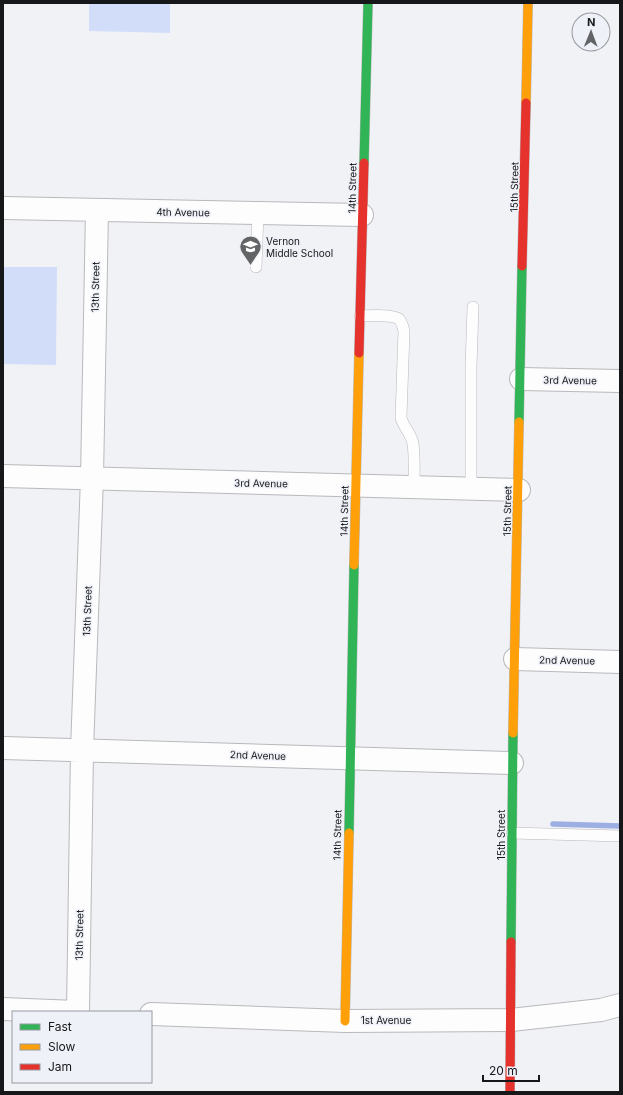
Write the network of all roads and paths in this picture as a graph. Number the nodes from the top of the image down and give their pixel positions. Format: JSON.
{"nodes":[{"id":1,"x":368,"y":3,"type":"edge"},
{"id":2,"x":528,"y":3,"type":"edge"},
{"id":3,"x":3,"y":208,"type":"edge"},
{"id":4,"x":97,"y":210,"type":"junction"},
{"id":5,"x":258,"y":214,"type":"junction"},
{"id":6,"x":362,"y":215,"type":"junction"},
{"id":7,"x":256,"y":267,"type":"dead end"},
{"id":8,"x":473,"y":307,"type":"dead end"},
{"id":9,"x":360,"y":316,"type":"junction"},
{"id":10,"x":521,"y":379,"type":"junction"},
{"id":11,"x":620,"y":381,"type":"edge"},
{"id":12,"x":3,"y":476,"type":"edge"},
{"id":13,"x":92,"y":478,"type":"junction"},
{"id":14,"x":355,"y":485,"type":"junction"},
{"id":15,"x":414,"y":487,"type":"junction"},
{"id":16,"x":471,"y":488,"type":"junction"},
{"id":17,"x":519,"y":490,"type":"junction"},
{"id":18,"x":515,"y":659,"type":"junction"},
{"id":19,"x":620,"y":662,"type":"edge"},
{"id":20,"x":3,"y":748,"type":"edge"},
{"id":21,"x":82,"y":750,"type":"junction"},
{"id":22,"x":350,"y":758,"type":"junction"},
{"id":23,"x":512,"y":763,"type":"junction"},
{"id":24,"x":512,"y":833,"type":"junction"},
{"id":25,"x":620,"y":836,"type":"edge"},
{"id":26,"x":620,"y":1005,"type":"edge"},
{"id":27,"x":3,"y":1009,"type":"edge"},
{"id":28,"x":52,"y":1011,"type":"edge"},
{"id":29,"x":77,"y":1011,"type":"edge"},
{"id":30,"x":152,"y":1014,"type":"edge"},
{"id":31,"x":345,"y":1020,"type":"junction"},
{"id":32,"x":511,"y":1020,"type":"junction"},
{"id":33,"x":510,"y":1092,"type":"edge"}],
"edges":[{"from":1,"to":6,"type":"street","name":"14th Street"},
{"from":2,"to":10,"type":"street","name":"15th Street"},
{"from":3,"to":4,"type":"street","name":"4th Avenue"},
{"from":4,"to":5,"type":"street","name":"4th Avenue"},
{"from":4,"to":13,"type":"street","name":"13th Street"},
{"from":5,"to":6,"type":"street","name":"4th Avenue"},
{"from":5,"to":7,"type":"lane"},
{"from":6,"to":9,"type":"street","name":"14th Street"},
{"from":8,"to":16,"type":"lane"},
{"from":9,"to":14,"type":"street","name":"14th Street"},
{"from":9,"to":15,"type":"lane"},
{"from":10,"to":11,"type":"street","name":"3rd Avenue"},
{"from":10,"to":17,"type":"street","name":"15th Street"},
{"from":12,"to":13,"type":"street","name":"3rd Avenue"},
{"from":13,"to":14,"type":"street","name":"3rd Avenue"},
{"from":13,"to":21,"type":"street","name":"13th Street"},
{"from":14,"to":15,"type":"street","name":"3rd Avenue"},
{"from":14,"to":22,"type":"street","name":"14th Street"},
{"from":15,"to":16,"type":"street","name":"3rd Avenue"},
{"from":16,"to":17,"type":"street","name":"3rd Avenue"},
{"from":17,"to":18,"type":"street","name":"15th Street"},
{"from":18,"to":19,"type":"street","name":"2nd Avenue"},
{"from":18,"to":23,"type":"street","name":"15th Street"},
{"from":20,"to":21,"type":"street","name":"2nd Avenue"},
{"from":21,"to":22,"type":"street","name":"2nd Avenue"},
{"from":21,"to":29,"type":"street","name":"13th Street"},
{"from":22,"to":23,"type":"street","name":"2nd Avenue"},
{"from":22,"to":31,"type":"street","name":"14th Street"},
{"from":23,"to":24,"type":"street","name":"15th Street"},
{"from":24,"to":25,"type":"lane"},
{"from":24,"to":32,"type":"street","name":"15th Street"},
{"from":26,"to":32,"type":"street","name":"1st Avenue"},
{"from":27,"to":28,"type":"street"},
{"from":30,"to":31,"type":"street","name":"1st Avenue"},
{"from":31,"to":32,"type":"street","name":"1st Avenue"},
{"from":32,"to":33,"type":"street","name":"15th Street"}]}
